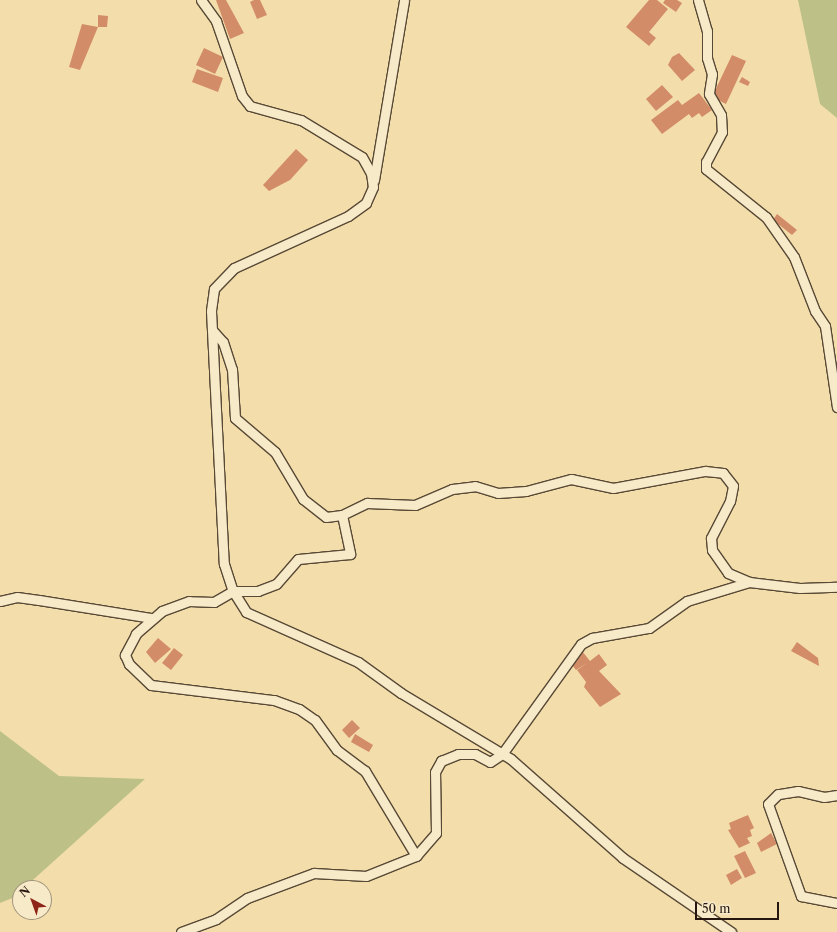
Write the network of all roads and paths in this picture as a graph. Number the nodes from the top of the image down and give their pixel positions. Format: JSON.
{"nodes":[{"id":1,"x":202,"y":0,"type":"edge"},
{"id":2,"x":404,"y":0,"type":"edge"},
{"id":3,"x":698,"y":0,"type":"edge"},
{"id":4,"x":373,"y":187,"type":"junction"},
{"id":5,"x":213,"y":331,"type":"junction"},
{"id":6,"x":837,"y":407,"type":"edge"},
{"id":7,"x":342,"y":515,"type":"junction"},
{"id":8,"x":749,"y":582,"type":"junction"},
{"id":9,"x":837,"y":587,"type":"edge"},
{"id":10,"x":233,"y":591,"type":"junction"},
{"id":11,"x":0,"y":601,"type":"edge"},
{"id":12,"x":151,"y":618,"type":"junction"},
{"id":13,"x":502,"y":754,"type":"junction"},
{"id":14,"x":837,"y":795,"type":"edge"},
{"id":15,"x":416,"y":856,"type":"junction"},
{"id":16,"x":837,"y":903,"type":"edge"},
{"id":17,"x":181,"y":932,"type":"edge"},
{"id":18,"x":731,"y":932,"type":"edge"}],
"edges":[{"from":1,"to":4,"type":"street"},
{"from":2,"to":4,"type":"street"},
{"from":3,"to":6,"type":"street"},
{"from":4,"to":5,"type":"street"},
{"from":5,"to":7,"type":"street"},
{"from":5,"to":10,"type":"street"},
{"from":7,"to":8,"type":"street"},
{"from":7,"to":10,"type":"street"},
{"from":8,"to":9,"type":"street"},
{"from":8,"to":13,"type":"street"},
{"from":10,"to":12,"type":"street"},
{"from":10,"to":13,"type":"street"},
{"from":11,"to":12,"type":"street"},
{"from":12,"to":15,"type":"street"},
{"from":13,"to":15,"type":"street"},
{"from":13,"to":18,"type":"street"},
{"from":14,"to":16,"type":"street"},
{"from":15,"to":17,"type":"street"}]}
